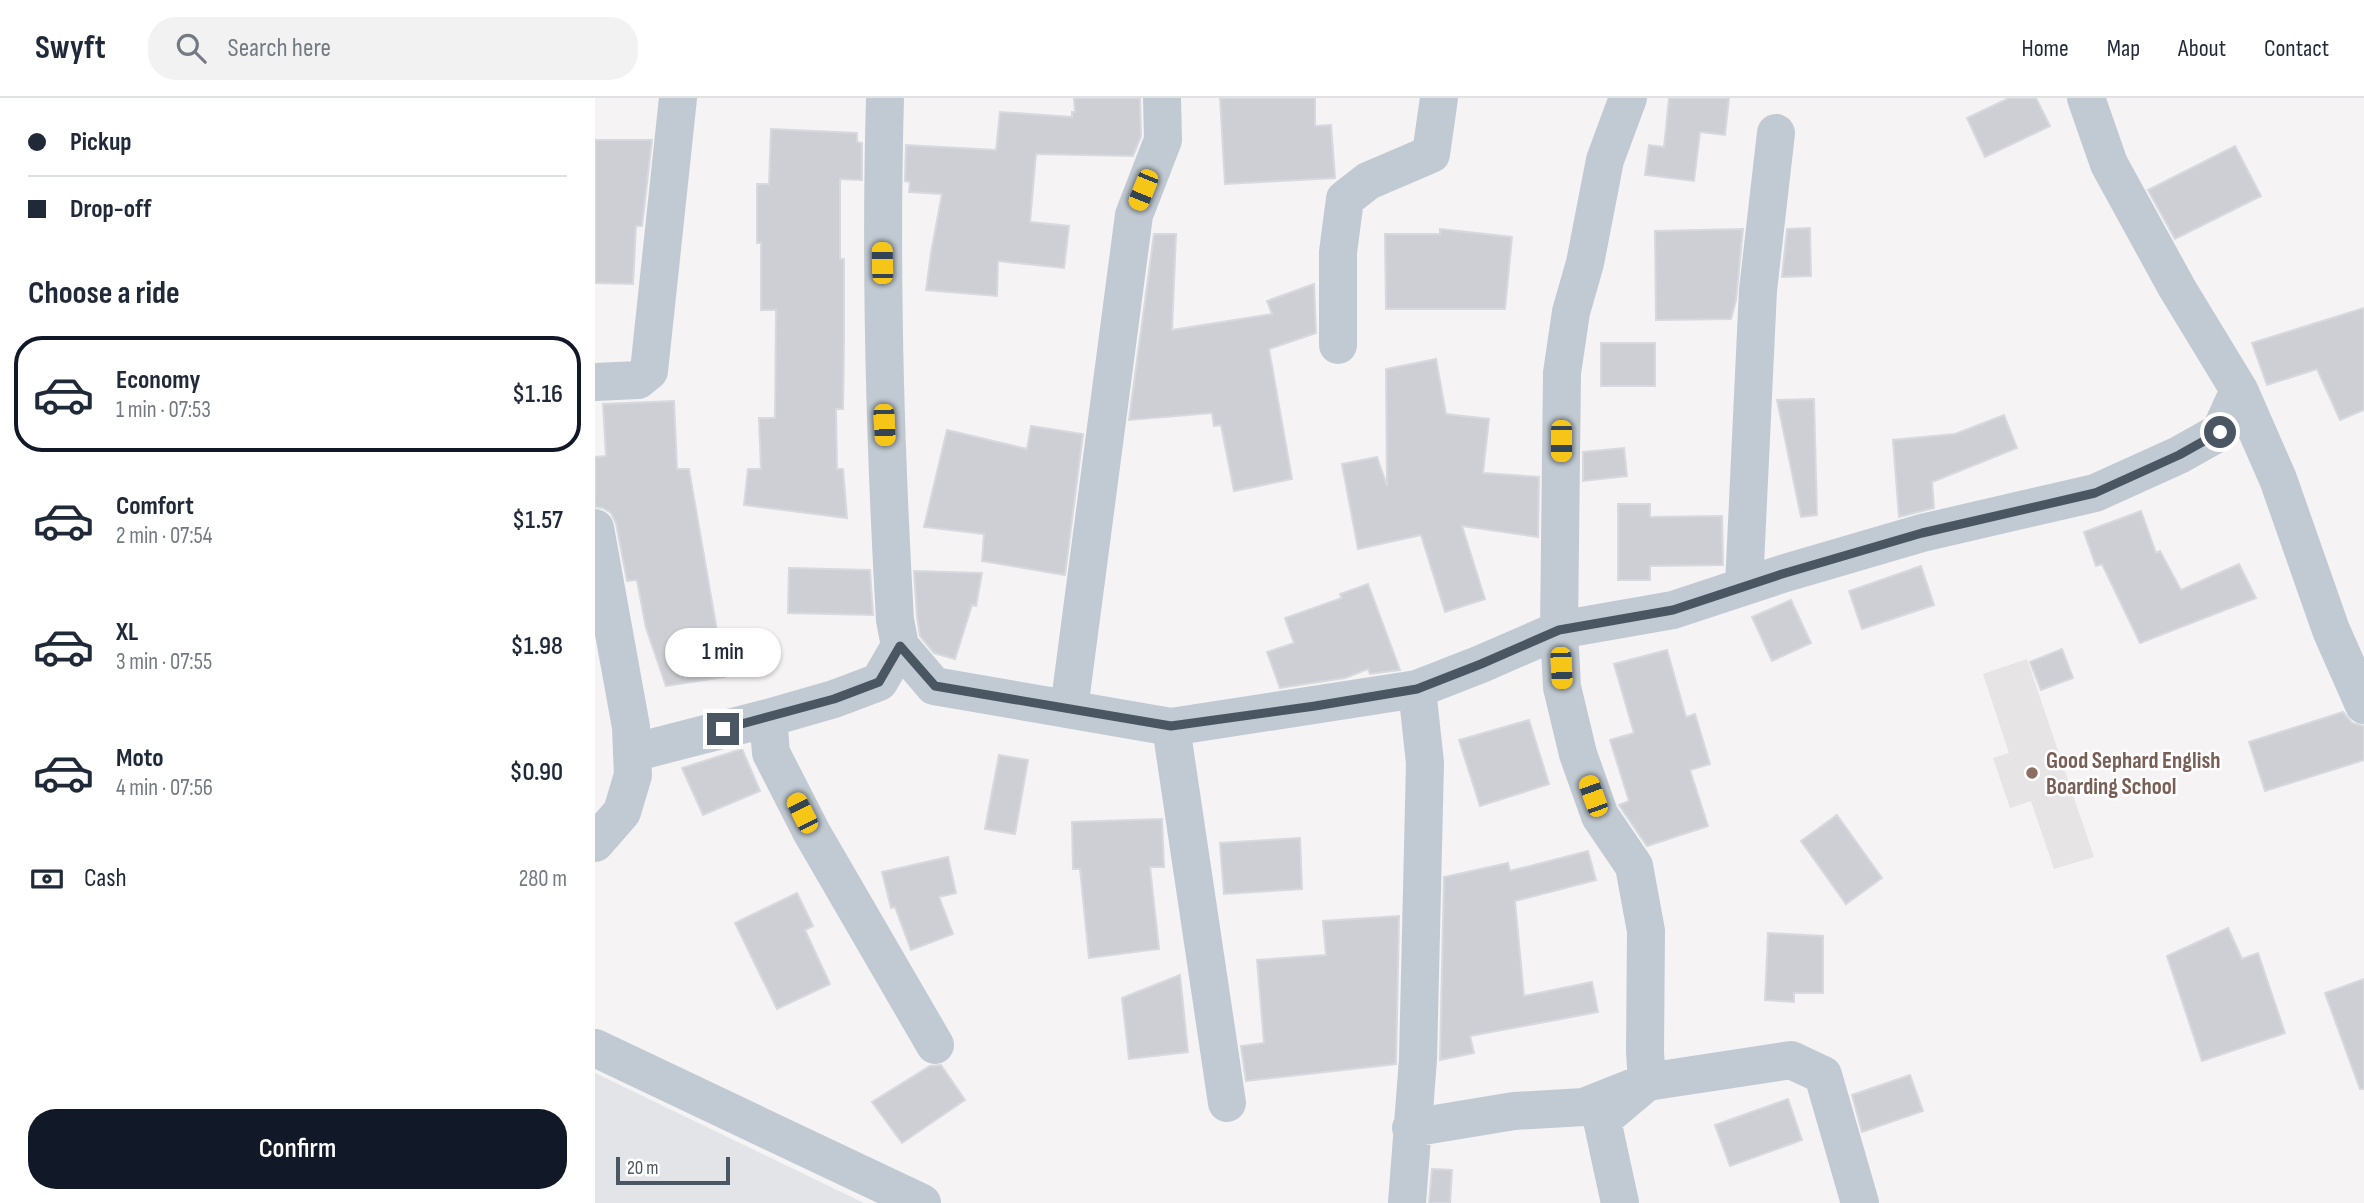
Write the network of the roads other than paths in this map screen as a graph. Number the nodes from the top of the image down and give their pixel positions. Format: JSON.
{"nodes":[{"id":1,"x":678,"y":98,"type":"edge"},
{"id":2,"x":885,"y":98,"type":"edge"},
{"id":3,"x":1162,"y":98,"type":"edge"},
{"id":4,"x":1439,"y":98,"type":"edge"},
{"id":5,"x":1628,"y":98,"type":"edge"},
{"id":6,"x":2086,"y":98,"type":"edge"},
{"id":7,"x":1776,"y":133,"type":"dead end"},
{"id":8,"x":1339,"y":345,"type":"dead end"},
{"id":9,"x":595,"y":382,"type":"edge"},
{"id":10,"x":2239,"y":390,"type":"junction"},
{"id":11,"x":595,"y":528,"type":"edge"},
{"id":12,"x":1744,"y":586,"type":"junction"},
{"id":13,"x":1559,"y":630,"type":"junction"},
{"id":14,"x":900,"y":646,"type":"junction"},
{"id":15,"x":1417,"y":689,"type":"junction"},
{"id":16,"x":2364,"y":705,"type":"edge"},
{"id":17,"x":1069,"y":709,"type":"junction"},
{"id":18,"x":768,"y":718,"type":"junction"},
{"id":19,"x":1171,"y":726,"type":"junction"},
{"id":20,"x":632,"y":752,"type":"junction"},
{"id":21,"x":595,"y":843,"type":"edge"},
{"id":22,"x":935,"y":1045,"type":"dead end"},
{"id":23,"x":595,"y":1048,"type":"edge"},
{"id":24,"x":1647,"y":1082,"type":"junction"},
{"id":25,"x":1227,"y":1102,"type":"dead end"},
{"id":26,"x":1411,"y":1128,"type":"junction"},
{"id":27,"x":922,"y":1203,"type":"edge"},
{"id":28,"x":1407,"y":1203,"type":"edge"},
{"id":29,"x":1620,"y":1203,"type":"edge"},
{"id":30,"x":1860,"y":1203,"type":"edge"}],
"edges":[{"from":1,"to":9,"type":"street"},
{"from":2,"to":14,"type":"street"},
{"from":3,"to":17,"type":"street"},
{"from":4,"to":8,"type":"street"},
{"from":5,"to":13,"type":"street"},
{"from":6,"to":10,"type":"street"},
{"from":7,"to":12,"type":"street"},
{"from":10,"to":12,"type":"street"},
{"from":10,"to":16,"type":"street"},
{"from":11,"to":20,"type":"street"},
{"from":12,"to":13,"type":"street"},
{"from":13,"to":15,"type":"street"},
{"from":13,"to":24,"type":"street"},
{"from":14,"to":17,"type":"street"},
{"from":14,"to":18,"type":"street"},
{"from":15,"to":19,"type":"street"},
{"from":15,"to":26,"type":"street"},
{"from":17,"to":19,"type":"street"},
{"from":18,"to":20,"type":"street"},
{"from":18,"to":22,"type":"street"},
{"from":19,"to":25,"type":"street"},
{"from":20,"to":21,"type":"street"},
{"from":23,"to":27,"type":"street"},
{"from":24,"to":26,"type":"street"},
{"from":24,"to":29,"type":"street"},
{"from":24,"to":30,"type":"street"},
{"from":26,"to":28,"type":"street"}]}
